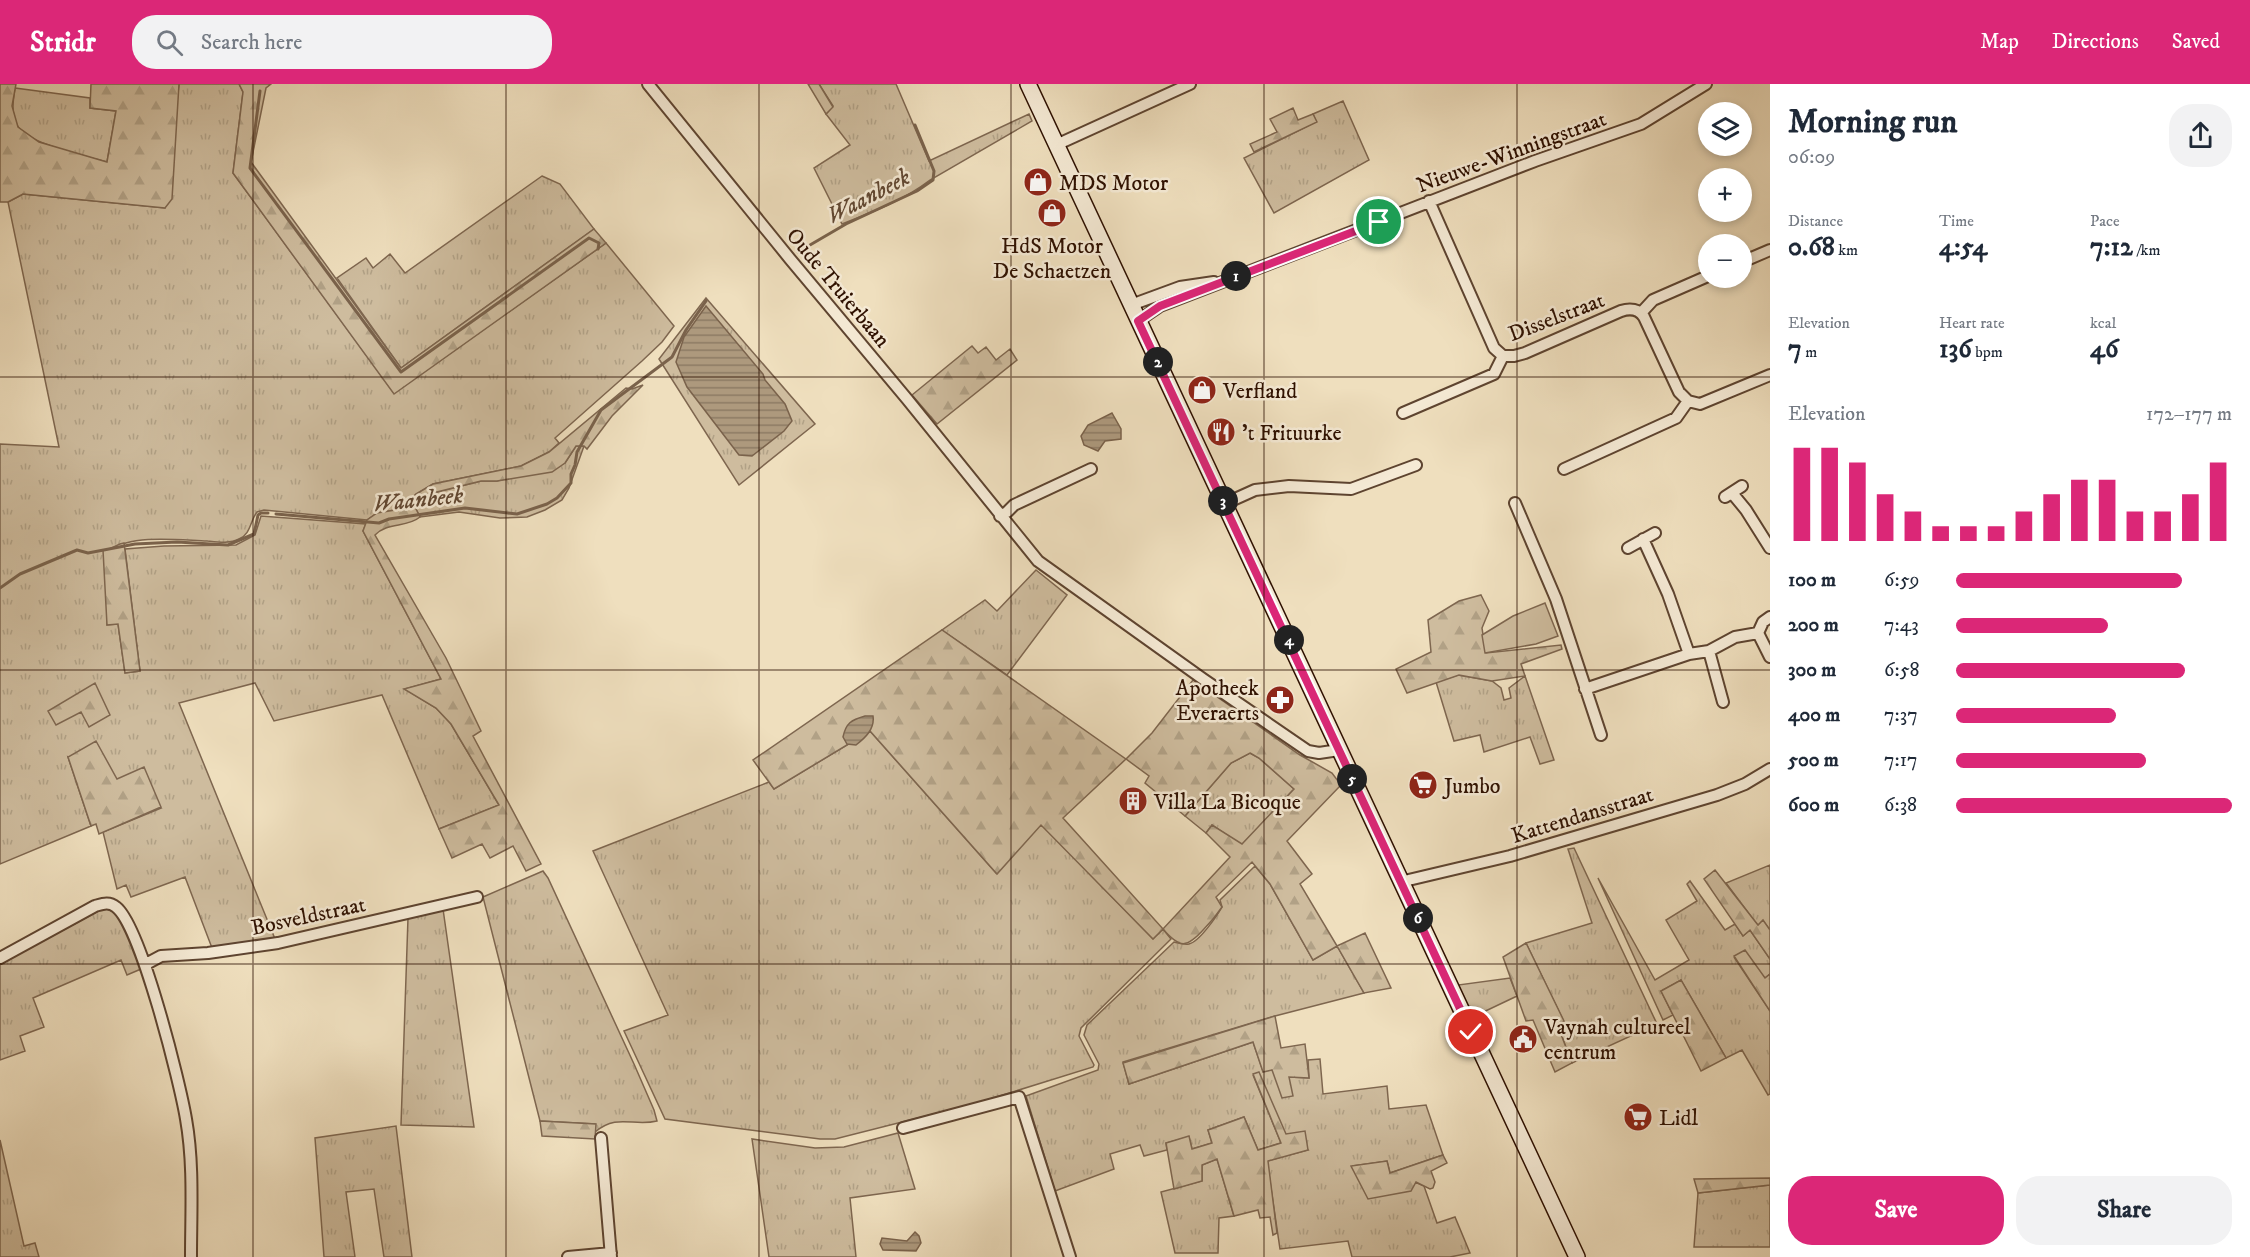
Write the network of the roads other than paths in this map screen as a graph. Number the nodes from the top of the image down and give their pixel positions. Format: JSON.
{"nodes":[{"id":1,"x":648,"y":84,"type":"edge"},
{"id":2,"x":1028,"y":84,"type":"edge"},
{"id":3,"x":1190,"y":84,"type":"edge"},
{"id":4,"x":1706,"y":84,"type":"edge"},
{"id":5,"x":1056,"y":145,"type":"junction"},
{"id":6,"x":1429,"y":201,"type":"junction"},
{"id":7,"x":1770,"y":250,"type":"edge"},
{"id":8,"x":1752,"y":258,"type":"edge"},
{"id":9,"x":1698,"y":280,"type":"edge"},
{"id":10,"x":1224,"y":281,"type":"junction"},
{"id":11,"x":1131,"y":305,"type":"junction"},
{"id":12,"x":1641,"y":313,"type":"junction"},
{"id":13,"x":1138,"y":321,"type":"junction"},
{"id":14,"x":1503,"y":356,"type":"junction"},
{"id":15,"x":1770,"y":375,"type":"edge"},
{"id":16,"x":1688,"y":401,"type":"junction"},
{"id":17,"x":1402,"y":412,"type":"dead end"},
{"id":18,"x":1416,"y":465,"type":"dead end"},
{"id":19,"x":1091,"y":469,"type":"dead end"},
{"id":20,"x":1564,"y":469,"type":"dead end"},
{"id":21,"x":1742,"y":486,"type":"dead end"},
{"id":22,"x":1515,"y":503,"type":"dead end"},
{"id":23,"x":1224,"y":504,"type":"junction"},
{"id":24,"x":1000,"y":516,"type":"junction"},
{"id":25,"x":1655,"y":533,"type":"dead end"},
{"id":26,"x":1643,"y":539,"type":"junction"},
{"id":27,"x":1628,"y":548,"type":"dead end"},
{"id":28,"x":1770,"y":548,"type":"edge"},
{"id":29,"x":1770,"y":617,"type":"edge"},
{"id":30,"x":1758,"y":633,"type":"junction"},
{"id":31,"x":1709,"y":651,"type":"junction"},
{"id":32,"x":1689,"y":654,"type":"junction"},
{"id":33,"x":1770,"y":657,"type":"edge"},
{"id":34,"x":1585,"y":689,"type":"junction"},
{"id":35,"x":1723,"y":702,"type":"dead end"},
{"id":36,"x":1601,"y":735,"type":"dead end"},
{"id":37,"x":1339,"y":750,"type":"junction"},
{"id":38,"x":1770,"y":769,"type":"edge"},
{"id":39,"x":1401,"y":882,"type":"junction"},
{"id":40,"x":477,"y":897,"type":"dead end"},
{"id":41,"x":0,"y":958,"type":"edge"},
{"id":42,"x":146,"y":964,"type":"junction"},
{"id":43,"x":903,"y":1128,"type":"dead end"},
{"id":44,"x":602,"y":1138,"type":"dead end"},
{"id":45,"x":611,"y":1255,"type":"edge"},
{"id":46,"x":191,"y":1257,"type":"edge"},
{"id":47,"x":568,"y":1257,"type":"edge"},
{"id":48,"x":1070,"y":1257,"type":"edge"},
{"id":49,"x":1577,"y":1257,"type":"edge"}],
"edges":[{"from":1,"to":24,"type":"street","name":"Oude Truierbaan"},
{"from":2,"to":5,"type":"main road"},
{"from":3,"to":5,"type":"street"},
{"from":4,"to":6,"type":"street","name":"Nieuwe-Winningstraat"},
{"from":5,"to":11,"type":"main road"},
{"from":6,"to":10,"type":"street","name":"Nieuwe-Winningstraat"},
{"from":6,"to":14,"type":"street","name":"Disselstraat"},
{"from":7,"to":8,"type":"street"},
{"from":9,"to":12,"type":"street"},
{"from":10,"to":11,"type":"street","name":"Nieuwe-Winningstraat"},
{"from":10,"to":13,"type":"street","name":"Nieuwe-Winningstraat"},
{"from":11,"to":13,"type":"main road"},
{"from":12,"to":14,"type":"street","name":"Disselstraat"},
{"from":12,"to":16,"type":"street"},
{"from":13,"to":23,"type":"main road"},
{"from":14,"to":17,"type":"street"},
{"from":15,"to":16,"type":"street"},
{"from":16,"to":20,"type":"street"},
{"from":18,"to":23,"type":"street"},
{"from":19,"to":24,"type":"street"},
{"from":21,"to":28,"type":"street"},
{"from":22,"to":34,"type":"street"},
{"from":23,"to":37,"type":"main road"},
{"from":24,"to":37,"type":"street","name":"Oude Truierbaan"},
{"from":25,"to":26,"type":"street"},
{"from":26,"to":27,"type":"street"},
{"from":26,"to":32,"type":"street"},
{"from":29,"to":30,"type":"street"},
{"from":30,"to":31,"type":"street"},
{"from":30,"to":33,"type":"street"},
{"from":31,"to":32,"type":"street"},
{"from":31,"to":35,"type":"street"},
{"from":32,"to":34,"type":"street"},
{"from":34,"to":36,"type":"street"},
{"from":37,"to":39,"type":"main road"},
{"from":38,"to":39,"type":"street","name":"Kattendansstraat"},
{"from":39,"to":49,"type":"main road"},
{"from":40,"to":42,"type":"street","name":"Bosveldstraat"},
{"from":41,"to":42,"type":"street"},
{"from":42,"to":46,"type":"street"},
{"from":43,"to":48,"type":"street"},
{"from":44,"to":45,"type":"street"},
{"from":45,"to":47,"type":"street"}]}
